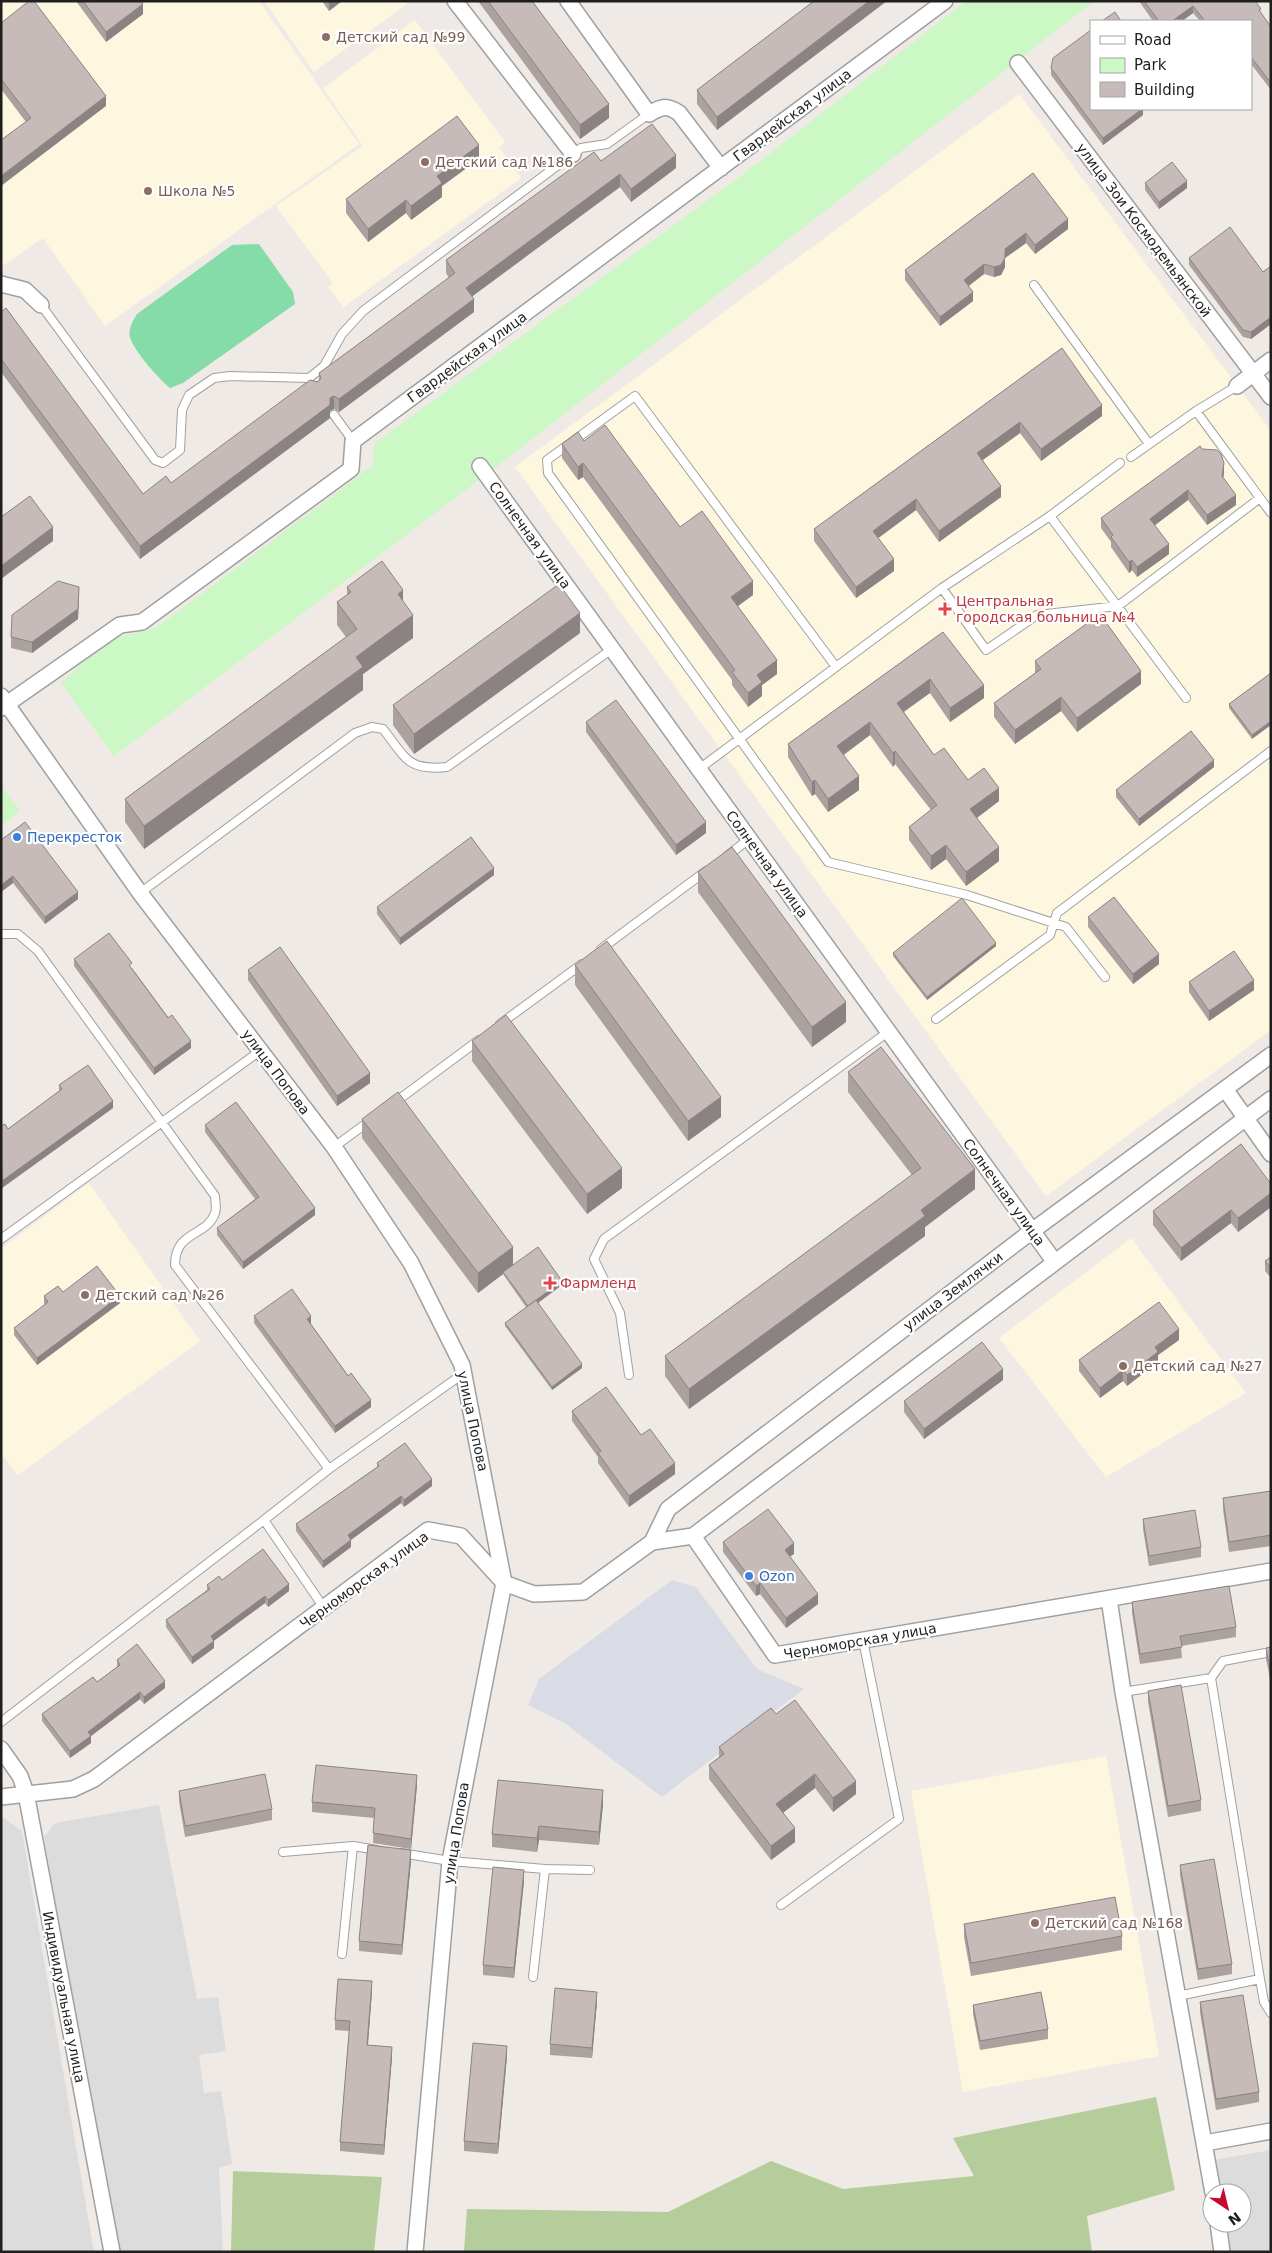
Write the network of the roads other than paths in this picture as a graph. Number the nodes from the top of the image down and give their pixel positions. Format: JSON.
{"nodes":[{"id":1,"x":455,"y":1,"type":"edge"},
{"id":2,"x":568,"y":1,"type":"edge"},
{"id":3,"x":945,"y":1,"type":"edge"},
{"id":4,"x":1018,"y":63,"type":"dead end"},
{"id":5,"x":650,"y":114,"type":"junction"},
{"id":6,"x":573,"y":154,"type":"junction"},
{"id":7,"x":721,"y":168,"type":"junction"},
{"id":8,"x":1,"y":284,"type":"edge"},
{"id":9,"x":1034,"y":285,"type":"dead end"},
{"id":10,"x":41,"y":305,"type":"joint"},
{"id":11,"x":1271,"y":360,"type":"edge"},
{"id":12,"x":1253,"y":374,"type":"junction"},
{"id":13,"x":1237,"y":386,"type":"joint"},
{"id":14,"x":1271,"y":397,"type":"edge"},
{"id":15,"x":1196,"y":410,"type":"junction"},
{"id":16,"x":334,"y":415,"type":"edge"},
{"id":17,"x":353,"y":441,"type":"junction"},
{"id":18,"x":1149,"y":444,"type":"junction"},
{"id":19,"x":1131,"y":456,"type":"dead end"},
{"id":20,"x":1120,"y":463,"type":"dead end"},
{"id":21,"x":480,"y":466,"type":"dead end"},
{"id":22,"x":1260,"y":498,"type":"junction"},
{"id":23,"x":1271,"y":513,"type":"edge"},
{"id":24,"x":1050,"y":516,"type":"junction"},
{"id":25,"x":942,"y":588,"type":"junction"},
{"id":26,"x":1118,"y":606,"type":"junction"},
{"id":27,"x":612,"y":649,"type":"junction"},
{"id":28,"x":836,"y":667,"type":"junction"},
{"id":29,"x":1186,"y":698,"type":"dead end"},
{"id":30,"x":3,"y":703,"type":"edge"},
{"id":31,"x":739,"y":740,"type":"junction"},
{"id":32,"x":1271,"y":751,"type":"edge"},
{"id":33,"x":699,"y":769,"type":"junction"},
{"id":34,"x":749,"y":839,"type":"junction"},
{"id":35,"x":140,"y":894,"type":"junction"},
{"id":36,"x":1054,"y":923,"type":"junction"},
{"id":37,"x":1,"y":934,"type":"edge"},
{"id":38,"x":598,"y":952,"type":"edge"},
{"id":39,"x":590,"y":958,"type":"edge"},
{"id":40,"x":1105,"y":978,"type":"dead end"},
{"id":41,"x":936,"y":1019,"type":"dead end"},
{"id":42,"x":494,"y":1029,"type":"edge"},
{"id":43,"x":888,"y":1032,"type":"junction"},
{"id":44,"x":486,"y":1035,"type":"edge"},
{"id":45,"x":260,"y":1051,"type":"junction"},
{"id":46,"x":1271,"y":1055,"type":"edge"},
{"id":47,"x":1225,"y":1089,"type":"junction"},
{"id":48,"x":1271,"y":1099,"type":"edge"},
{"id":49,"x":390,"y":1106,"type":"edge"},
{"id":50,"x":382,"y":1112,"type":"edge"},
{"id":51,"x":1245,"y":1118,"type":"junction"},
{"id":52,"x":162,"y":1123,"type":"junction"},
{"id":53,"x":334,"y":1147,"type":"junction"},
{"id":54,"x":1271,"y":1154,"type":"edge"},
{"id":55,"x":1032,"y":1231,"type":"junction"},
{"id":56,"x":1,"y":1239,"type":"edge"},
{"id":57,"x":1054,"y":1261,"type":"junction"},
{"id":58,"x":464,"y":1373,"type":"junction"},
{"id":59,"x":629,"y":1375,"type":"dead end"},
{"id":60,"x":329,"y":1469,"type":"junction"},
{"id":61,"x":264,"y":1520,"type":"junction"},
{"id":62,"x":693,"y":1536,"type":"junction"},
{"id":63,"x":652,"y":1542,"type":"junction"},
{"id":64,"x":1271,"y":1571,"type":"edge"},
{"id":65,"x":504,"y":1583,"type":"junction"},
{"id":66,"x":1110,"y":1599,"type":"junction"},
{"id":67,"x":324,"y":1608,"type":"junction"},
{"id":68,"x":863,"y":1640,"type":"junction"},
{"id":69,"x":1271,"y":1652,"type":"edge"},
{"id":70,"x":1211,"y":1678,"type":"junction"},
{"id":71,"x":1123,"y":1692,"type":"junction"},
{"id":72,"x":1,"y":1722,"type":"edge"},
{"id":73,"x":1,"y":1749,"type":"edge"},
{"id":74,"x":26,"y":1793,"type":"junction"},
{"id":75,"x":1,"y":1797,"type":"edge"},
{"id":76,"x":353,"y":1846,"type":"junction"},
{"id":77,"x":382,"y":1850,"type":"edge"},
{"id":78,"x":283,"y":1852,"type":"dead end"},
{"id":79,"x":392,"y":1852,"type":"edge"},
{"id":80,"x":450,"y":1861,"type":"junction"},
{"id":81,"x":545,"y":1869,"type":"junction"},
{"id":82,"x":590,"y":1870,"type":"dead end"},
{"id":83,"x":781,"y":1905,"type":"dead end"},
{"id":84,"x":342,"y":1954,"type":"dead end"},
{"id":85,"x":533,"y":1977,"type":"dead end"},
{"id":86,"x":1260,"y":1979,"type":"junction"},
{"id":87,"x":1178,"y":1996,"type":"junction"},
{"id":88,"x":1271,"y":2013,"type":"edge"},
{"id":89,"x":1271,"y":2131,"type":"edge"},
{"id":90,"x":1205,"y":2143,"type":"junction"},
{"id":91,"x":1211,"y":2183,"type":"edge"},
{"id":92,"x":1219,"y":2233,"type":"edge"},
{"id":93,"x":112,"y":2252,"type":"edge"},
{"id":94,"x":415,"y":2252,"type":"edge"},
{"id":95,"x":1222,"y":2252,"type":"edge"}],
"edges":[{"from":1,"to":6,"type":"street"},
{"from":2,"to":5,"type":"street"},
{"from":3,"to":7,"type":"street","name":"Гвардейская улица"},
{"from":4,"to":12,"type":"street","name":"улица Зои Космодемьянской"},
{"from":5,"to":6,"type":"lane"},
{"from":5,"to":7,"type":"street"},
{"from":6,"to":10,"type":"lane"},
{"from":7,"to":17,"type":"street","name":"Гвардейская улица"},
{"from":8,"to":10,"type":"street"},
{"from":9,"to":18,"type":"lane"},
{"from":11,"to":12,"type":"street"},
{"from":12,"to":13,"type":"street"},
{"from":12,"to":14,"type":"street","name":"улица Зои Космодемьянской"},
{"from":13,"to":15,"type":"lane"},
{"from":15,"to":18,"type":"lane"},
{"from":15,"to":22,"type":"lane"},
{"from":16,"to":17,"type":"lane"},
{"from":17,"to":30,"type":"street"},
{"from":18,"to":19,"type":"lane"},
{"from":20,"to":24,"type":"lane"},
{"from":21,"to":27,"type":"street","name":"Солнечная улица"},
{"from":22,"to":23,"type":"lane"},
{"from":22,"to":26,"type":"lane"},
{"from":24,"to":25,"type":"lane"},
{"from":24,"to":26,"type":"lane"},
{"from":25,"to":26,"type":"lane"},
{"from":25,"to":28,"type":"lane"},
{"from":26,"to":29,"type":"lane"},
{"from":27,"to":33,"type":"street","name":"Солнечная улица"},
{"from":27,"to":35,"type":"lane"},
{"from":28,"to":31,"type":"lane"},
{"from":28,"to":31,"type":"lane"},
{"from":30,"to":35,"type":"street","name":"улица Попова"},
{"from":31,"to":33,"type":"lane"},
{"from":31,"to":36,"type":"lane"},
{"from":32,"to":36,"type":"lane"},
{"from":33,"to":34,"type":"street","name":"Солнечная улица"},
{"from":34,"to":38,"type":"lane"},
{"from":34,"to":43,"type":"street","name":"Солнечная улица"},
{"from":35,"to":45,"type":"street","name":"улица Попова"},
{"from":36,"to":40,"type":"lane"},
{"from":36,"to":41,"type":"lane"},
{"from":37,"to":52,"type":"lane"},
{"from":39,"to":42,"type":"lane"},
{"from":43,"to":55,"type":"street","name":"Солнечная улица"},
{"from":43,"to":59,"type":"lane"},
{"from":44,"to":49,"type":"lane"},
{"from":45,"to":52,"type":"lane"},
{"from":45,"to":53,"type":"street","name":"улица Попова"},
{"from":46,"to":47,"type":"street","name":"улица Землячки"},
{"from":47,"to":51,"type":"street"},
{"from":47,"to":55,"type":"street","name":"улица Землячки"},
{"from":48,"to":51,"type":"street"},
{"from":50,"to":53,"type":"lane"},
{"from":51,"to":54,"type":"street"},
{"from":51,"to":57,"type":"street"},
{"from":52,"to":56,"type":"lane"},
{"from":52,"to":60,"type":"lane"},
{"from":53,"to":58,"type":"street","name":"улица Попова"},
{"from":55,"to":57,"type":"street","name":"Солнечная улица"},
{"from":55,"to":63,"type":"street","name":"улица Землячки"},
{"from":57,"to":62,"type":"street"},
{"from":58,"to":60,"type":"lane"},
{"from":58,"to":65,"type":"street","name":"улица Попова"},
{"from":60,"to":61,"type":"lane"},
{"from":61,"to":67,"type":"lane"},
{"from":61,"to":72,"type":"lane"},
{"from":62,"to":63,"type":"street","name":"Черноморская улица"},
{"from":62,"to":68,"type":"street","name":"Черноморская улица"},
{"from":63,"to":65,"type":"street","name":"Черноморская улица"},
{"from":64,"to":66,"type":"street","name":"Черноморская улица"},
{"from":65,"to":67,"type":"street","name":"Черноморская улица"},
{"from":65,"to":80,"type":"street","name":"улица Попова"},
{"from":66,"to":68,"type":"street","name":"Черноморская улица"},
{"from":66,"to":71,"type":"street"},
{"from":67,"to":74,"type":"street","name":"Черноморская улица"},
{"from":68,"to":83,"type":"lane"},
{"from":69,"to":70,"type":"lane"},
{"from":70,"to":71,"type":"lane"},
{"from":70,"to":86,"type":"lane"},
{"from":71,"to":87,"type":"street"},
{"from":73,"to":74,"type":"street","name":"Индивидуальная улица"},
{"from":74,"to":75,"type":"street","name":"Черноморская улица"},
{"from":74,"to":93,"type":"street","name":"Индивидуальная улица"},
{"from":76,"to":77,"type":"lane"},
{"from":76,"to":78,"type":"lane"},
{"from":76,"to":84,"type":"lane"},
{"from":79,"to":80,"type":"lane"},
{"from":80,"to":81,"type":"lane"},
{"from":80,"to":94,"type":"street","name":"улица Попова"},
{"from":81,"to":82,"type":"lane"},
{"from":81,"to":85,"type":"lane"},
{"from":86,"to":87,"type":"lane"},
{"from":86,"to":88,"type":"lane"},
{"from":87,"to":90,"type":"street"},
{"from":89,"to":90,"type":"street"},
{"from":90,"to":91,"type":"street"},
{"from":92,"to":95,"type":"street"}]}
